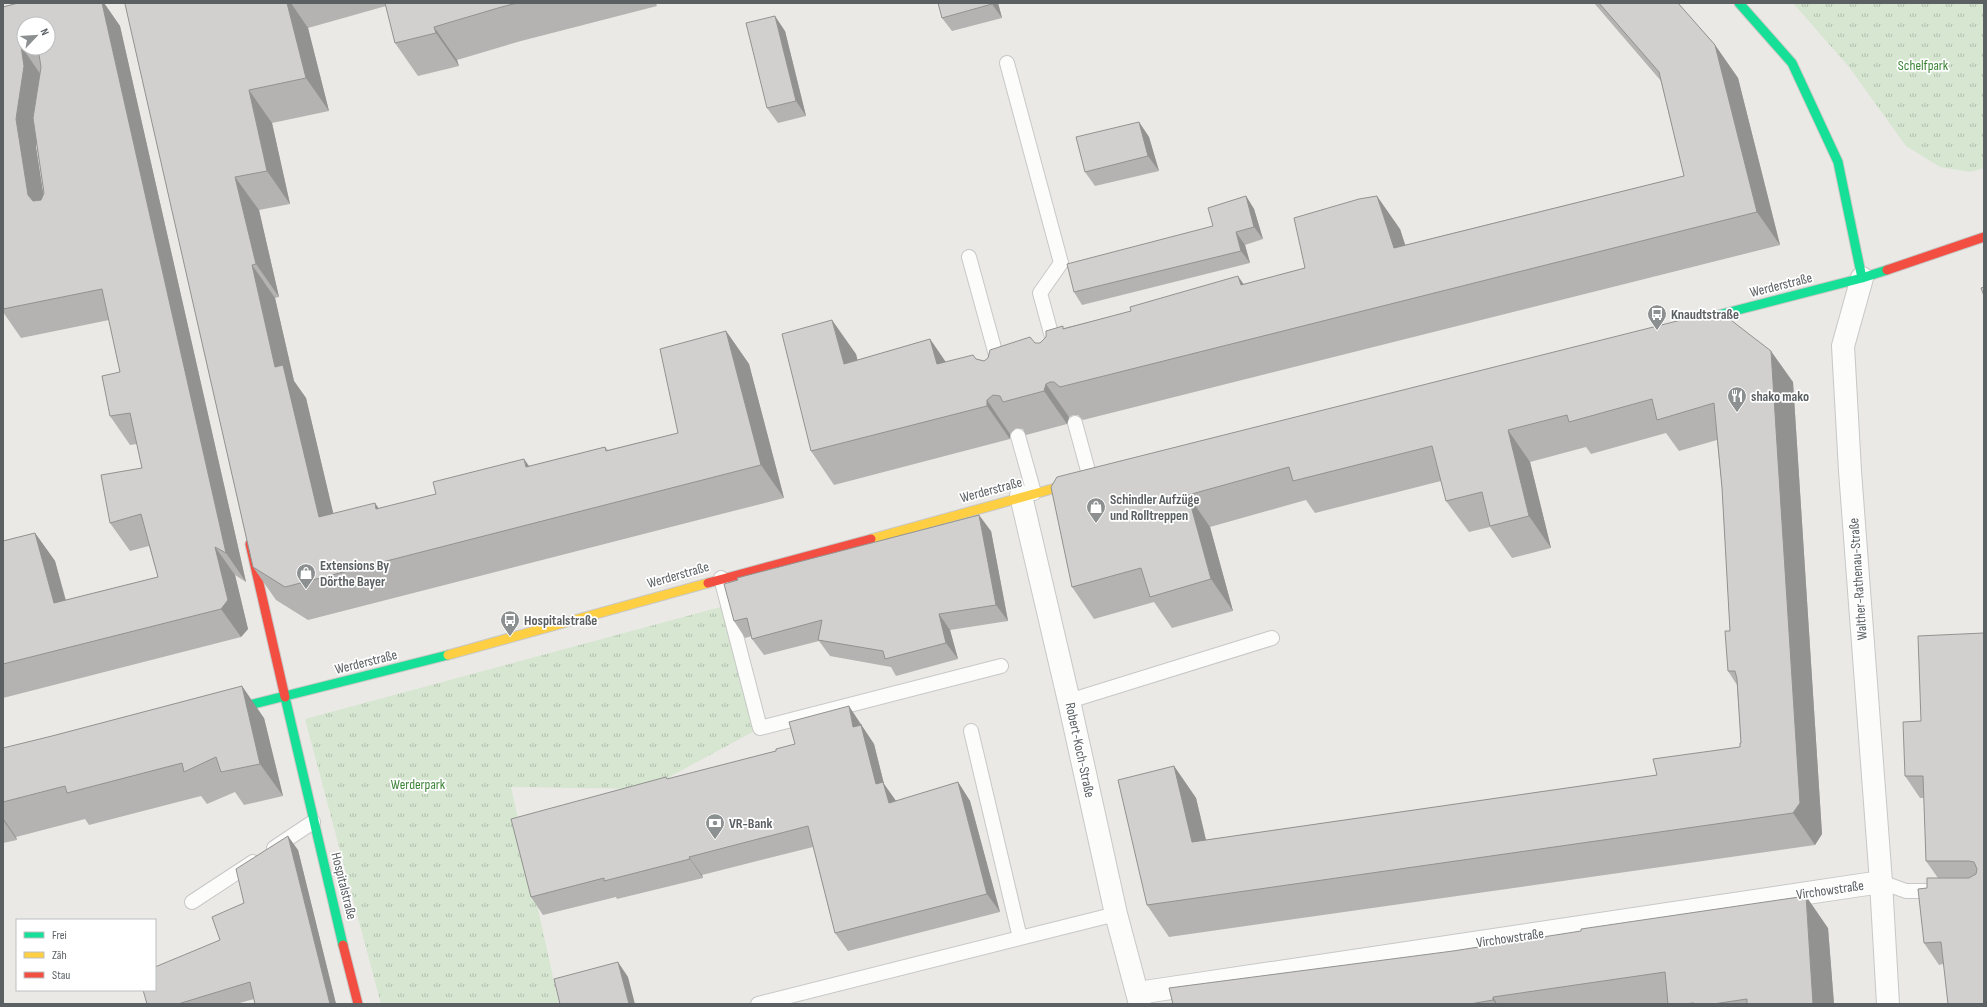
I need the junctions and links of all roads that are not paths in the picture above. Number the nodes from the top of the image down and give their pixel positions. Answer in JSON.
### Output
{"nodes":[{"id":1,"x":1739,"y":3,"type":"edge"},
{"id":2,"x":1007,"y":63,"type":"dead end"},
{"id":3,"x":1984,"y":237,"type":"edge"},
{"id":4,"x":969,"y":257,"type":"dead end"},
{"id":5,"x":1862,"y":278,"type":"junction"},
{"id":6,"x":1688,"y":323,"type":"edge"},
{"id":7,"x":1059,"y":361,"type":"edge"},
{"id":8,"x":1003,"y":378,"type":"edge"},
{"id":9,"x":1075,"y":423,"type":"dead end"},
{"id":10,"x":1018,"y":436,"type":"edge"},
{"id":11,"x":1094,"y":477,"type":"joint"},
{"id":12,"x":1027,"y":494,"type":"junction"},
{"id":13,"x":248,"y":533,"type":"edge"},
{"id":14,"x":721,"y":578,"type":"junction"},
{"id":15,"x":1272,"y":638,"type":"dead end"},
{"id":16,"x":1000,"y":666,"type":"dead end"},
{"id":17,"x":285,"y":697,"type":"junction"},
{"id":18,"x":1070,"y":701,"type":"junction"},
{"id":19,"x":216,"y":714,"type":"edge"},
{"id":20,"x":971,"y":731,"type":"dead end"},
{"id":21,"x":314,"y":822,"type":"junction"},
{"id":22,"x":1881,"y":882,"type":"junction"},
{"id":23,"x":1948,"y":891,"type":"edge"},
{"id":24,"x":192,"y":902,"type":"dead end"},
{"id":25,"x":1116,"y":914,"type":"junction"},
{"id":26,"x":1020,"y":938,"type":"junction"},
{"id":27,"x":1139,"y":999,"type":"edge"},
{"id":28,"x":358,"y":1004,"type":"edge"},
{"id":29,"x":758,"y":1004,"type":"edge"},
{"id":30,"x":1888,"y":1004,"type":"edge"}],
"edges":[{"from":1,"to":5,"type":"street"},
{"from":2,"to":7,"type":"lane"},
{"from":3,"to":5,"type":"street","name":"Werderstraße"},
{"from":4,"to":8,"type":"lane"},
{"from":5,"to":6,"type":"street","name":"Werderstraße"},
{"from":5,"to":22,"type":"street","name":"Walther-Rathenau-Straße"},
{"from":9,"to":11,"type":"lane"},
{"from":10,"to":12,"type":"lane"},
{"from":11,"to":12,"type":"street","name":"Werderstraße"},
{"from":12,"to":14,"type":"street","name":"Werderstraße"},
{"from":12,"to":18,"type":"street","name":"Robert-Koch-Straße"},
{"from":13,"to":17,"type":"street","name":"Hospitalstraße"},
{"from":14,"to":16,"type":"lane"},
{"from":14,"to":17,"type":"street","name":"Werderstraße"},
{"from":15,"to":18,"type":"lane"},
{"from":17,"to":19,"type":"street","name":"Werderstraße"},
{"from":17,"to":21,"type":"street","name":"Hospitalstraße"},
{"from":18,"to":25,"type":"street","name":"Robert-Koch-Straße"},
{"from":20,"to":26,"type":"lane"},
{"from":21,"to":24,"type":"lane"},
{"from":21,"to":28,"type":"street","name":"Hospitalstraße"},
{"from":22,"to":23,"type":"lane"},
{"from":22,"to":27,"type":"street","name":"Virchowstraße"},
{"from":22,"to":30,"type":"street","name":"Walther-Rathenau-Straße"},
{"from":25,"to":26,"type":"lane"},
{"from":25,"to":27,"type":"street","name":"Robert-Koch-Straße"},
{"from":26,"to":29,"type":"lane"}]}
